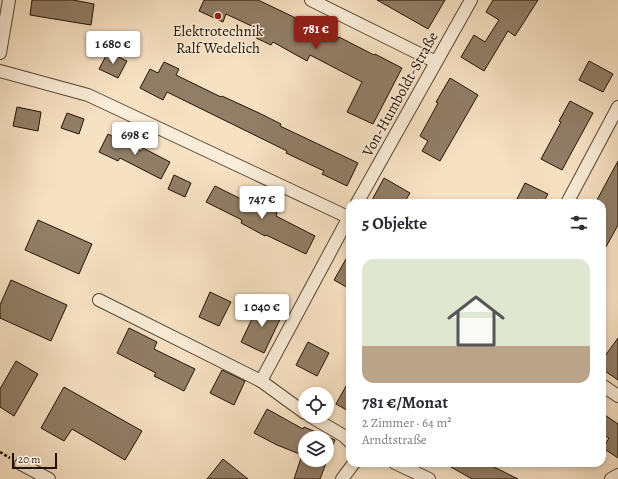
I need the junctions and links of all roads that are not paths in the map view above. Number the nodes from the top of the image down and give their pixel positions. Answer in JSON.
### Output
{"nodes":[{"id":1,"x":9,"y":0,"type":"edge"},
{"id":2,"x":311,"y":0,"type":"edge"},
{"id":3,"x":471,"y":0,"type":"edge"},
{"id":4,"x":0,"y":54,"type":"edge"},
{"id":5,"x":436,"y":62,"type":"junction"},
{"id":6,"x":0,"y":71,"type":"edge"},
{"id":7,"x":618,"y":107,"type":"edge"},
{"id":8,"x":359,"y":199,"type":"edge"},
{"id":9,"x":569,"y":199,"type":"edge"},
{"id":10,"x":346,"y":215,"type":"edge"},
{"id":11,"x":346,"y":224,"type":"edge"},
{"id":12,"x":99,"y":300,"type":"dead end"},
{"id":13,"x":261,"y":381,"type":"junction"},
{"id":14,"x":606,"y":388,"type":"edge"},
{"id":15,"x":618,"y":396,"type":"edge"},
{"id":16,"x":298,"y":408,"type":"edge"},
{"id":17,"x":322,"y":423,"type":"edge"},
{"id":18,"x":346,"y":438,"type":"edge"},
{"id":19,"x":21,"y":464,"type":"dead end"},
{"id":20,"x":351,"y":467,"type":"edge"},
{"id":21,"x":404,"y":467,"type":"edge"},
{"id":22,"x":50,"y":479,"type":"edge"},
{"id":23,"x":342,"y":479,"type":"edge"},
{"id":24,"x":429,"y":479,"type":"edge"}],
"edges":[{"from":1,"to":4,"type":"street"},
{"from":2,"to":5,"type":"street"},
{"from":3,"to":5,"type":"street","name":"Von-Humboldt-Straße"},
{"from":5,"to":8,"type":"street","name":"Von-Humboldt-Straße"},
{"from":6,"to":10,"type":"street"},
{"from":7,"to":9,"type":"street"},
{"from":11,"to":13,"type":"street"},
{"from":12,"to":13,"type":"street"},
{"from":13,"to":16,"type":"street"},
{"from":14,"to":15,"type":"street"},
{"from":17,"to":18,"type":"street"},
{"from":19,"to":22,"type":"street"},
{"from":20,"to":23,"type":"street"},
{"from":21,"to":24,"type":"street"}]}
